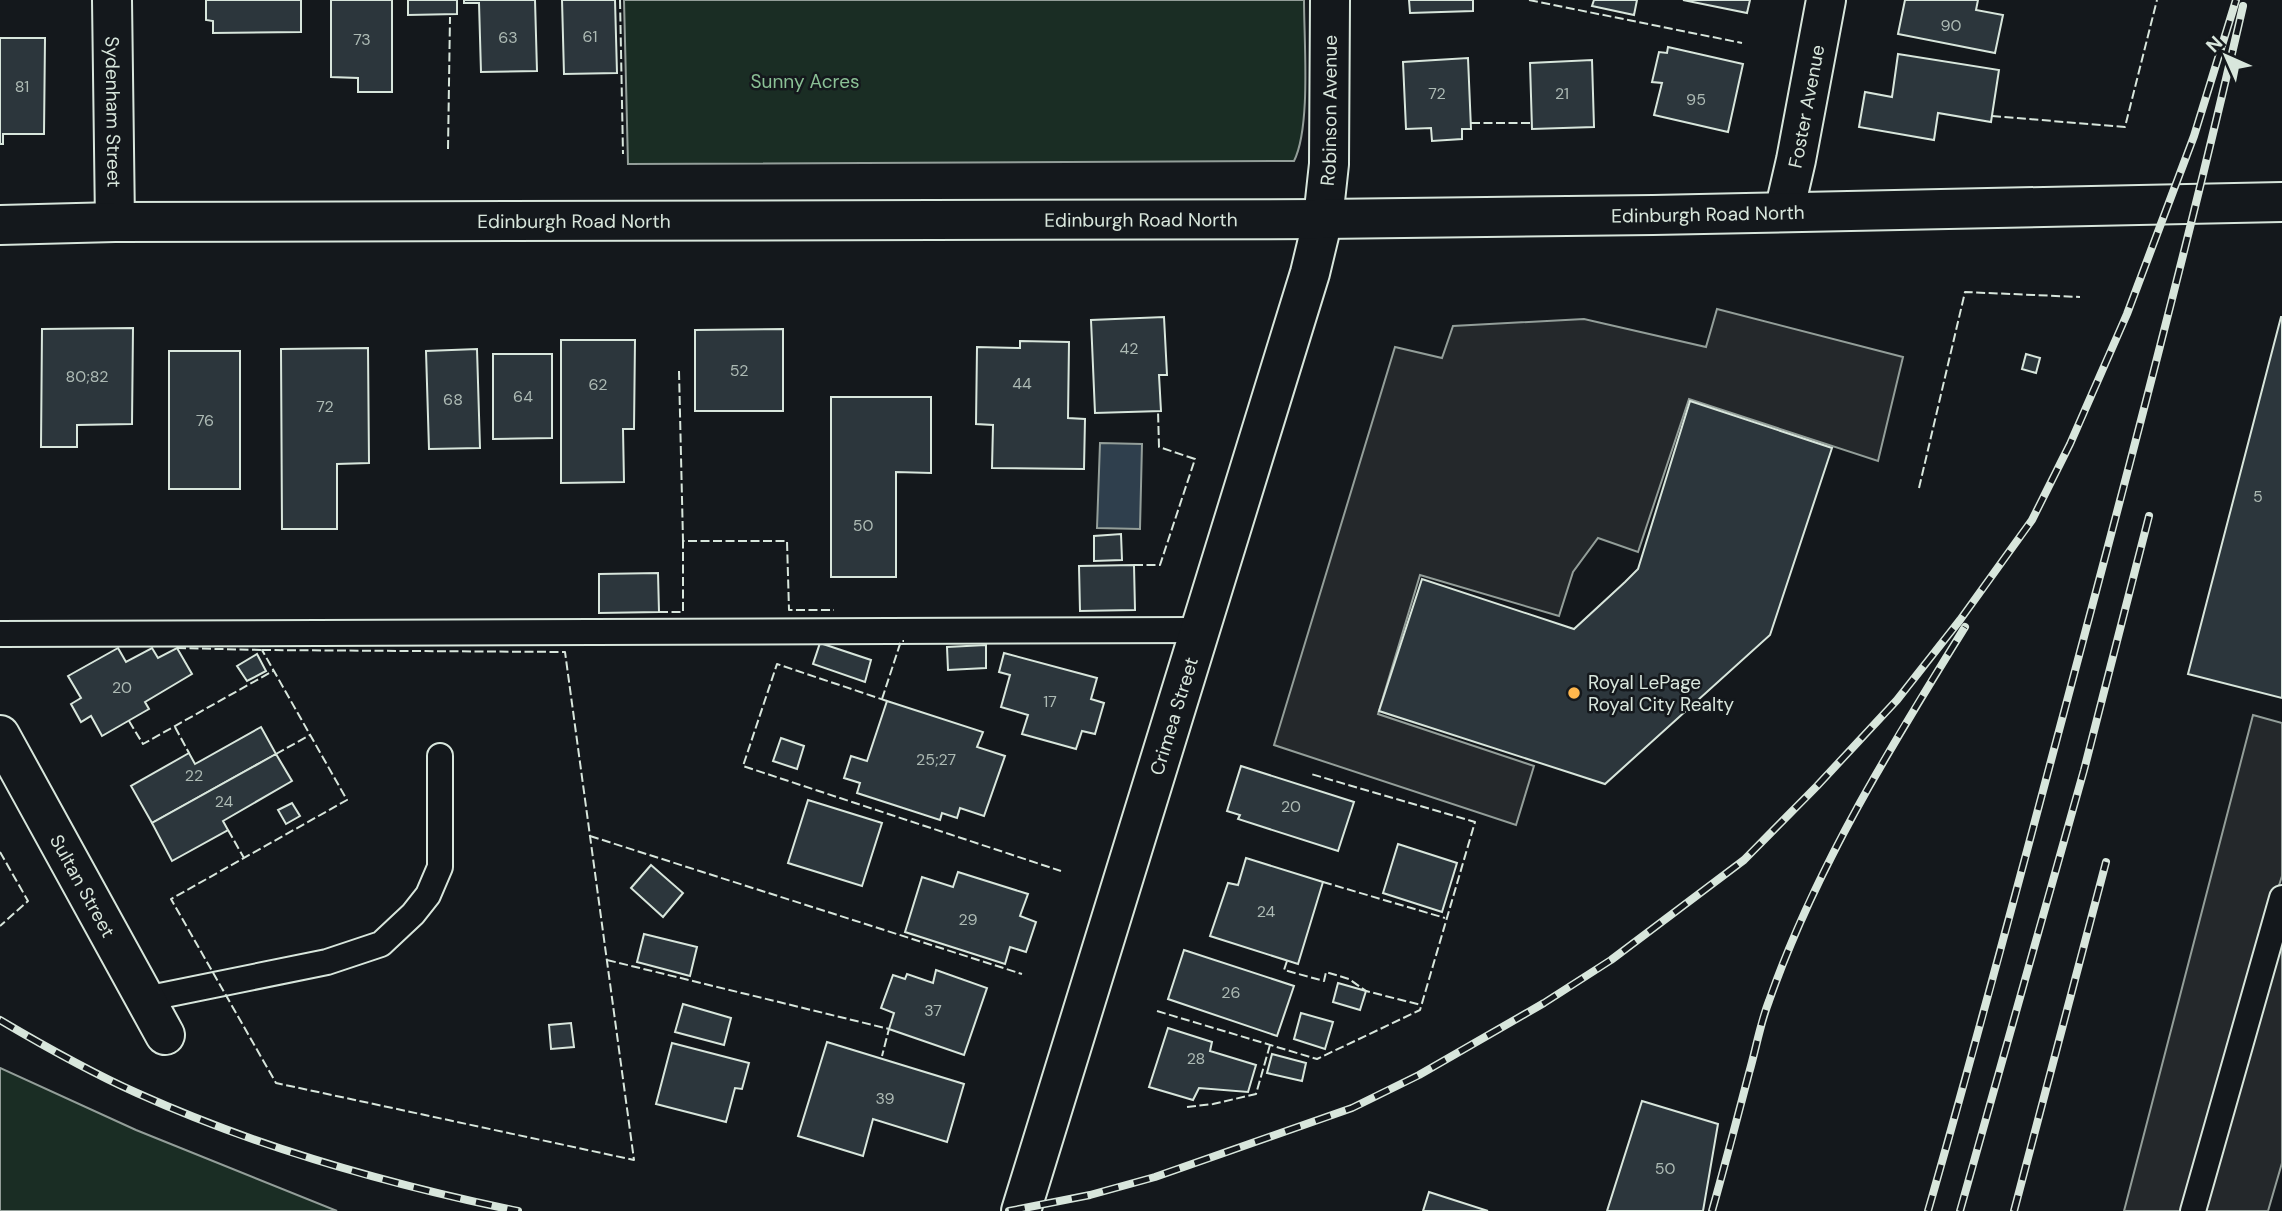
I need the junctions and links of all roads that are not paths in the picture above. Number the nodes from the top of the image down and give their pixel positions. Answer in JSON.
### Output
{"nodes":[{"id":1,"x":112,"y":0,"type":"edge"},
{"id":2,"x":1330,"y":0,"type":"edge"},
{"id":3,"x":1826,"y":0,"type":"edge"},
{"id":4,"x":2282,"y":202,"type":"edge"},
{"id":5,"x":1784,"y":212,"type":"junction"},
{"id":6,"x":1323,"y":219,"type":"junction"},
{"id":7,"x":116,"y":222,"type":"junction"},
{"id":8,"x":0,"y":225,"type":"edge"},
{"id":9,"x":1200,"y":630,"type":"junction"},
{"id":10,"x":0,"y":634,"type":"edge"},
{"id":11,"x":0,"y":735,"type":"edge"},
{"id":12,"x":440,"y":756,"type":"dead end"},
{"id":13,"x":2282,"y":898,"type":"edge"},
{"id":14,"x":145,"y":999,"type":"junction"},
{"id":15,"x":165,"y":1035,"type":"dead end"},
{"id":16,"x":1021,"y":1211,"type":"edge"},
{"id":17,"x":2193,"y":1211,"type":"edge"}],
"edges":[{"from":1,"to":7,"type":"main road","name":"Sydenham Street"},
{"from":2,"to":6,"type":"main road","name":"Robinson Avenue"},
{"from":3,"to":5,"type":"main road","name":"Foster Avenue"},
{"from":4,"to":5,"type":"main road","name":"Edinburgh Road North"},
{"from":5,"to":6,"type":"main road","name":"Edinburgh Road North"},
{"from":6,"to":7,"type":"main road","name":"Edinburgh Road North"},
{"from":6,"to":9,"type":"main road","name":"Crimea Street"},
{"from":7,"to":8,"type":"main road","name":"Edinburgh Road North"},
{"from":9,"to":10,"type":"lane"},
{"from":9,"to":16,"type":"main road","name":"Crimea Street"},
{"from":11,"to":14,"type":"main road","name":"Sultan Street"},
{"from":12,"to":14,"type":"lane"},
{"from":13,"to":17,"type":"lane"},
{"from":14,"to":15,"type":"main road","name":"Sultan Street"}]}
